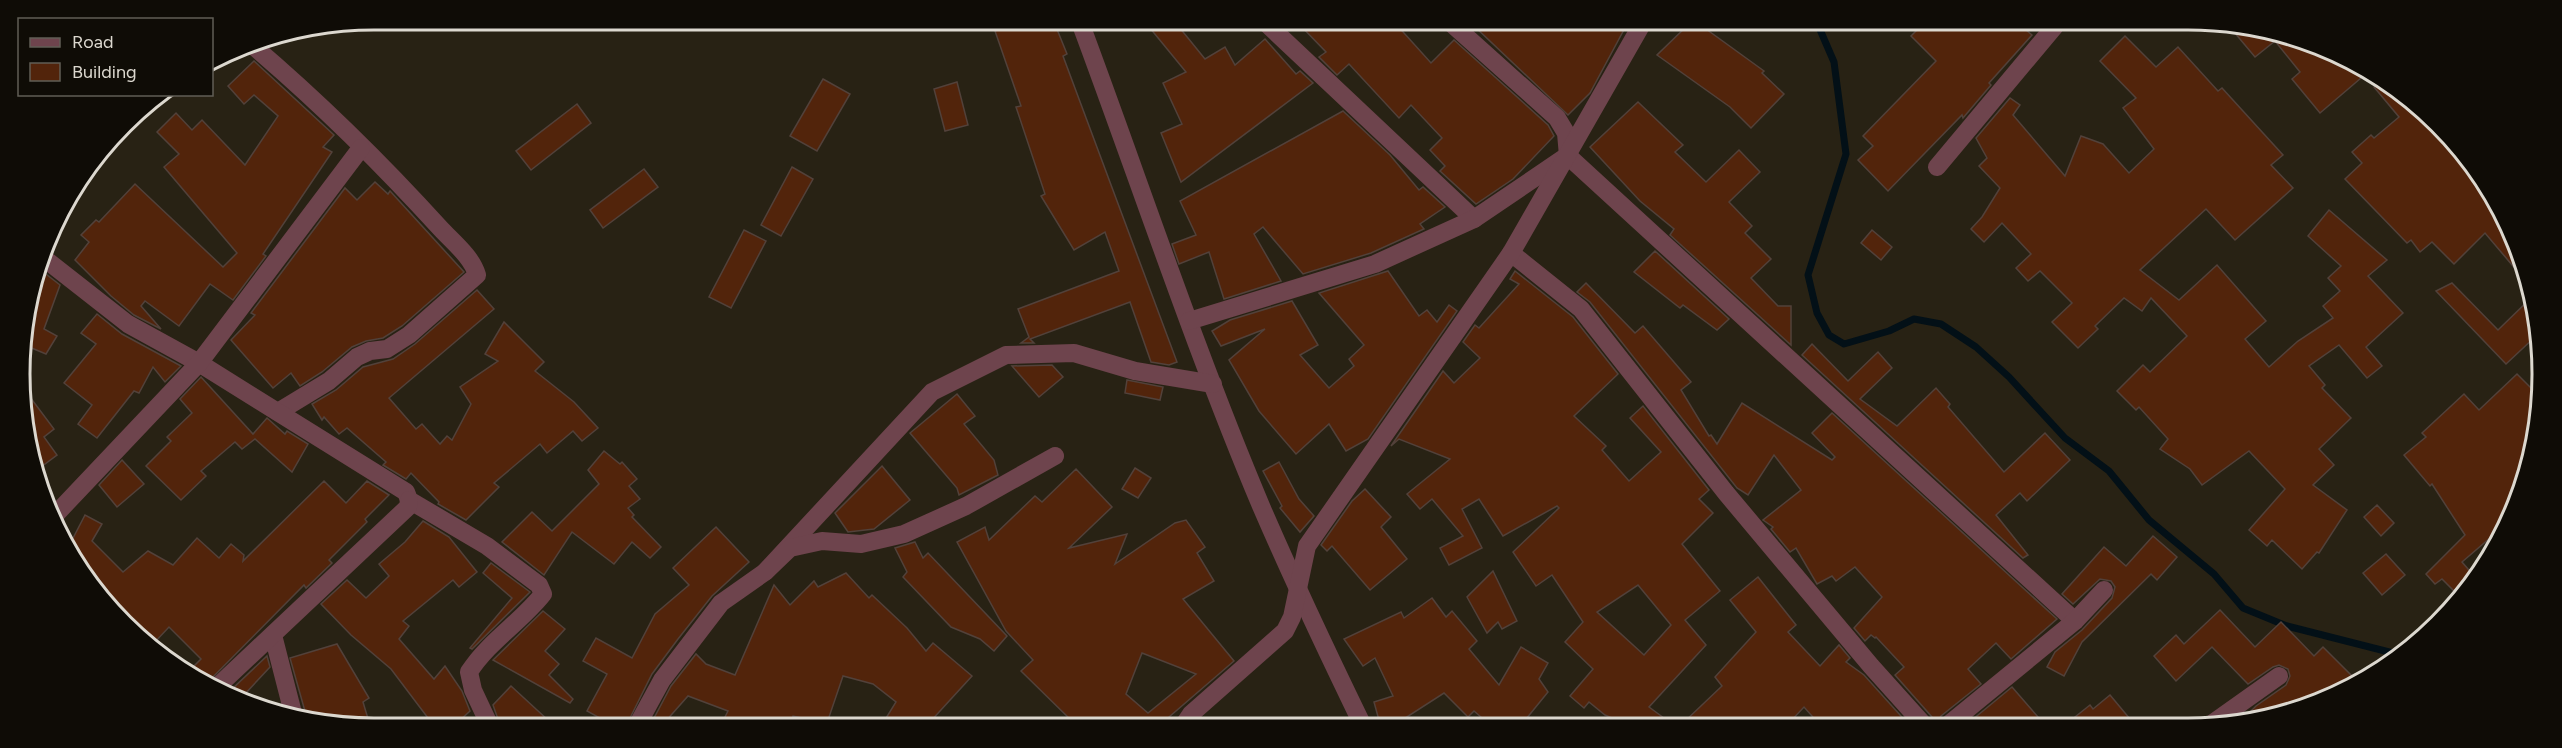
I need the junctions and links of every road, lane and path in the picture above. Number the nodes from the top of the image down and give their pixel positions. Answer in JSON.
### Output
{"nodes":[{"id":1,"x":1083,"y":30,"type":"edge"},
{"id":2,"x":1273,"y":30,"type":"edge"},
{"id":3,"x":1459,"y":30,"type":"edge"},
{"id":4,"x":1639,"y":30,"type":"edge"},
{"id":5,"x":2052,"y":30,"type":"edge"},
{"id":6,"x":258,"y":50,"type":"edge"},
{"id":7,"x":361,"y":148,"type":"junction"},
{"id":8,"x":1568,"y":156,"type":"junction"},
{"id":9,"x":1937,"y":167,"type":"dead end"},
{"id":10,"x":1474,"y":219,"type":"junction"},
{"id":11,"x":1511,"y":253,"type":"junction"},
{"id":12,"x":48,"y":262,"type":"edge"},
{"id":13,"x":1189,"y":321,"type":"junction"},
{"id":14,"x":199,"y":363,"type":"junction"},
{"id":15,"x":1213,"y":384,"type":"junction"},
{"id":16,"x":278,"y":412,"type":"junction"},
{"id":17,"x":1055,"y":456,"type":"dead end"},
{"id":18,"x":409,"y":500,"type":"junction"},
{"id":19,"x":58,"y":511,"type":"edge"},
{"id":20,"x":765,"y":572,"type":"junction"},
{"id":21,"x":1297,"y":589,"type":"junction"},
{"id":22,"x":2104,"y":590,"type":"dead end"},
{"id":23,"x":2075,"y":621,"type":"junction"},
{"id":24,"x":273,"y":635,"type":"junction"},
{"id":25,"x":2279,"y":676,"type":"dead end"},
{"id":26,"x":222,"y":683,"type":"edge"},
{"id":27,"x":292,"y":707,"type":"edge"},
{"id":28,"x":2223,"y":716,"type":"edge"},
{"id":29,"x":486,"y":718,"type":"edge"},
{"id":30,"x":641,"y":718,"type":"edge"},
{"id":31,"x":1188,"y":718,"type":"edge"},
{"id":32,"x":1359,"y":718,"type":"edge"},
{"id":33,"x":1918,"y":718,"type":"edge"},
{"id":34,"x":1957,"y":718,"type":"edge"}],
"edges":[{"from":1,"to":13,"type":"street"},
{"from":2,"to":10,"type":"street"},
{"from":3,"to":8,"type":"street"},
{"from":4,"to":8,"type":"street"},
{"from":5,"to":9,"type":"street"},
{"from":6,"to":7,"type":"street"},
{"from":7,"to":14,"type":"street"},
{"from":7,"to":16,"type":"street"},
{"from":8,"to":10,"type":"street"},
{"from":8,"to":11,"type":"street"},
{"from":8,"to":23,"type":"street"},
{"from":10,"to":13,"type":"street"},
{"from":11,"to":21,"type":"street"},
{"from":11,"to":33,"type":"street"},
{"from":12,"to":14,"type":"street"},
{"from":13,"to":15,"type":"street"},
{"from":14,"to":16,"type":"street"},
{"from":14,"to":19,"type":"street"},
{"from":15,"to":20,"type":"street"},
{"from":15,"to":21,"type":"street"},
{"from":16,"to":18,"type":"street"},
{"from":17,"to":20,"type":"street"},
{"from":18,"to":24,"type":"street"},
{"from":18,"to":29,"type":"street"},
{"from":20,"to":30,"type":"street"},
{"from":21,"to":31,"type":"street"},
{"from":21,"to":32,"type":"street"},
{"from":22,"to":23,"type":"street"},
{"from":23,"to":34,"type":"street"},
{"from":24,"to":26,"type":"street"},
{"from":24,"to":27,"type":"street"},
{"from":25,"to":28,"type":"street"}]}
